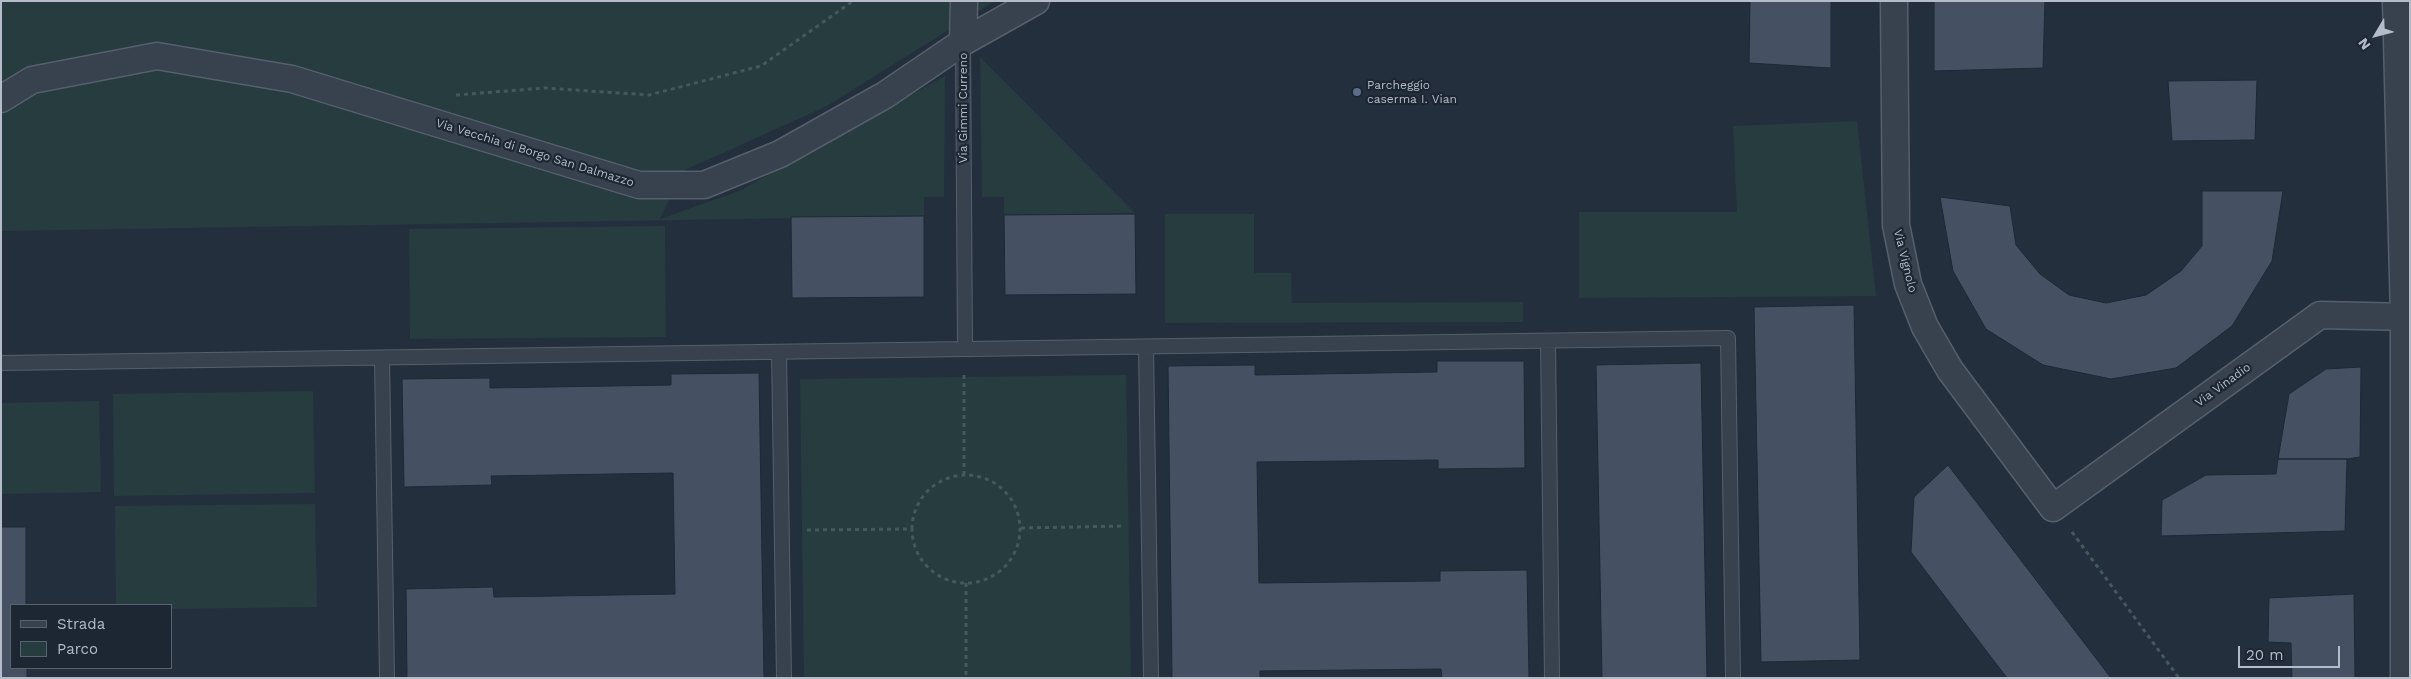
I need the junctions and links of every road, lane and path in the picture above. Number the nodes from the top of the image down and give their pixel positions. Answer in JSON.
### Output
{"nodes":[{"id":1,"x":853,"y":1,"type":"edge"},
{"id":2,"x":964,"y":1,"type":"edge"},
{"id":3,"x":1036,"y":1,"type":"edge"},
{"id":4,"x":1894,"y":1,"type":"edge"},
{"id":5,"x":2396,"y":1,"type":"edge"},
{"id":6,"x":963,"y":42,"type":"junction"},
{"id":7,"x":448,"y":94,"type":"dead end"},
{"id":8,"x":1,"y":100,"type":"edge"},
{"id":9,"x":2407,"y":318,"type":"edge"},
{"id":10,"x":1548,"y":341,"type":"junction"},
{"id":11,"x":1146,"y":347,"type":"junction"},
{"id":12,"x":964,"y":349,"type":"junction"},
{"id":13,"x":779,"y":352,"type":"junction"},
{"id":14,"x":382,"y":358,"type":"junction"},
{"id":15,"x":1,"y":364,"type":"edge"},
{"id":16,"x":964,"y":475,"type":"junction"},
{"id":17,"x":2053,"y":508,"type":"junction"},
{"id":18,"x":1149,"y":526,"type":"junction"},
{"id":19,"x":1021,"y":528,"type":"junction"},
{"id":20,"x":910,"y":529,"type":"junction"},
{"id":21,"x":781,"y":530,"type":"junction"},
{"id":22,"x":966,"y":583,"type":"junction"},
{"id":23,"x":387,"y":678,"type":"edge"},
{"id":24,"x":784,"y":678,"type":"edge"},
{"id":25,"x":966,"y":678,"type":"edge"},
{"id":26,"x":1151,"y":678,"type":"edge"},
{"id":27,"x":1552,"y":678,"type":"edge"},
{"id":28,"x":1733,"y":678,"type":"edge"},
{"id":29,"x":2179,"y":678,"type":"edge"},
{"id":30,"x":2404,"y":678,"type":"edge"}],
"edges":[{"from":1,"to":7,"type":"path"},
{"from":2,"to":6,"type":"street","name":"Via Gimmi Curreno"},
{"from":3,"to":6,"type":"street","name":"Via Vecchia di Borgo San Dalmazzo"},
{"from":4,"to":17,"type":"street","name":"Via Vignolo"},
{"from":5,"to":9,"type":"street"},
{"from":6,"to":8,"type":"street","name":"Via Vecchia di Borgo San Dalmazzo"},
{"from":6,"to":12,"type":"lane","name":"Via Gimmi Curreno"},
{"from":9,"to":17,"type":"street","name":"Via Vinadio"},
{"from":9,"to":30,"type":"street"},
{"from":10,"to":11,"type":"lane"},
{"from":10,"to":27,"type":"lane"},
{"from":10,"to":28,"type":"lane"},
{"from":11,"to":12,"type":"lane"},
{"from":11,"to":18,"type":"lane"},
{"from":12,"to":13,"type":"lane"},
{"from":12,"to":16,"type":"path"},
{"from":13,"to":14,"type":"lane"},
{"from":13,"to":21,"type":"lane"},
{"from":14,"to":15,"type":"lane"},
{"from":14,"to":23,"type":"lane"},
{"from":16,"to":19,"type":"path"},
{"from":16,"to":20,"type":"path"},
{"from":17,"to":29,"type":"path"},
{"from":18,"to":19,"type":"path"},
{"from":18,"to":26,"type":"lane"},
{"from":19,"to":22,"type":"path"},
{"from":20,"to":21,"type":"path"},
{"from":20,"to":22,"type":"path"},
{"from":21,"to":24,"type":"lane"},
{"from":22,"to":25,"type":"path"}]}
